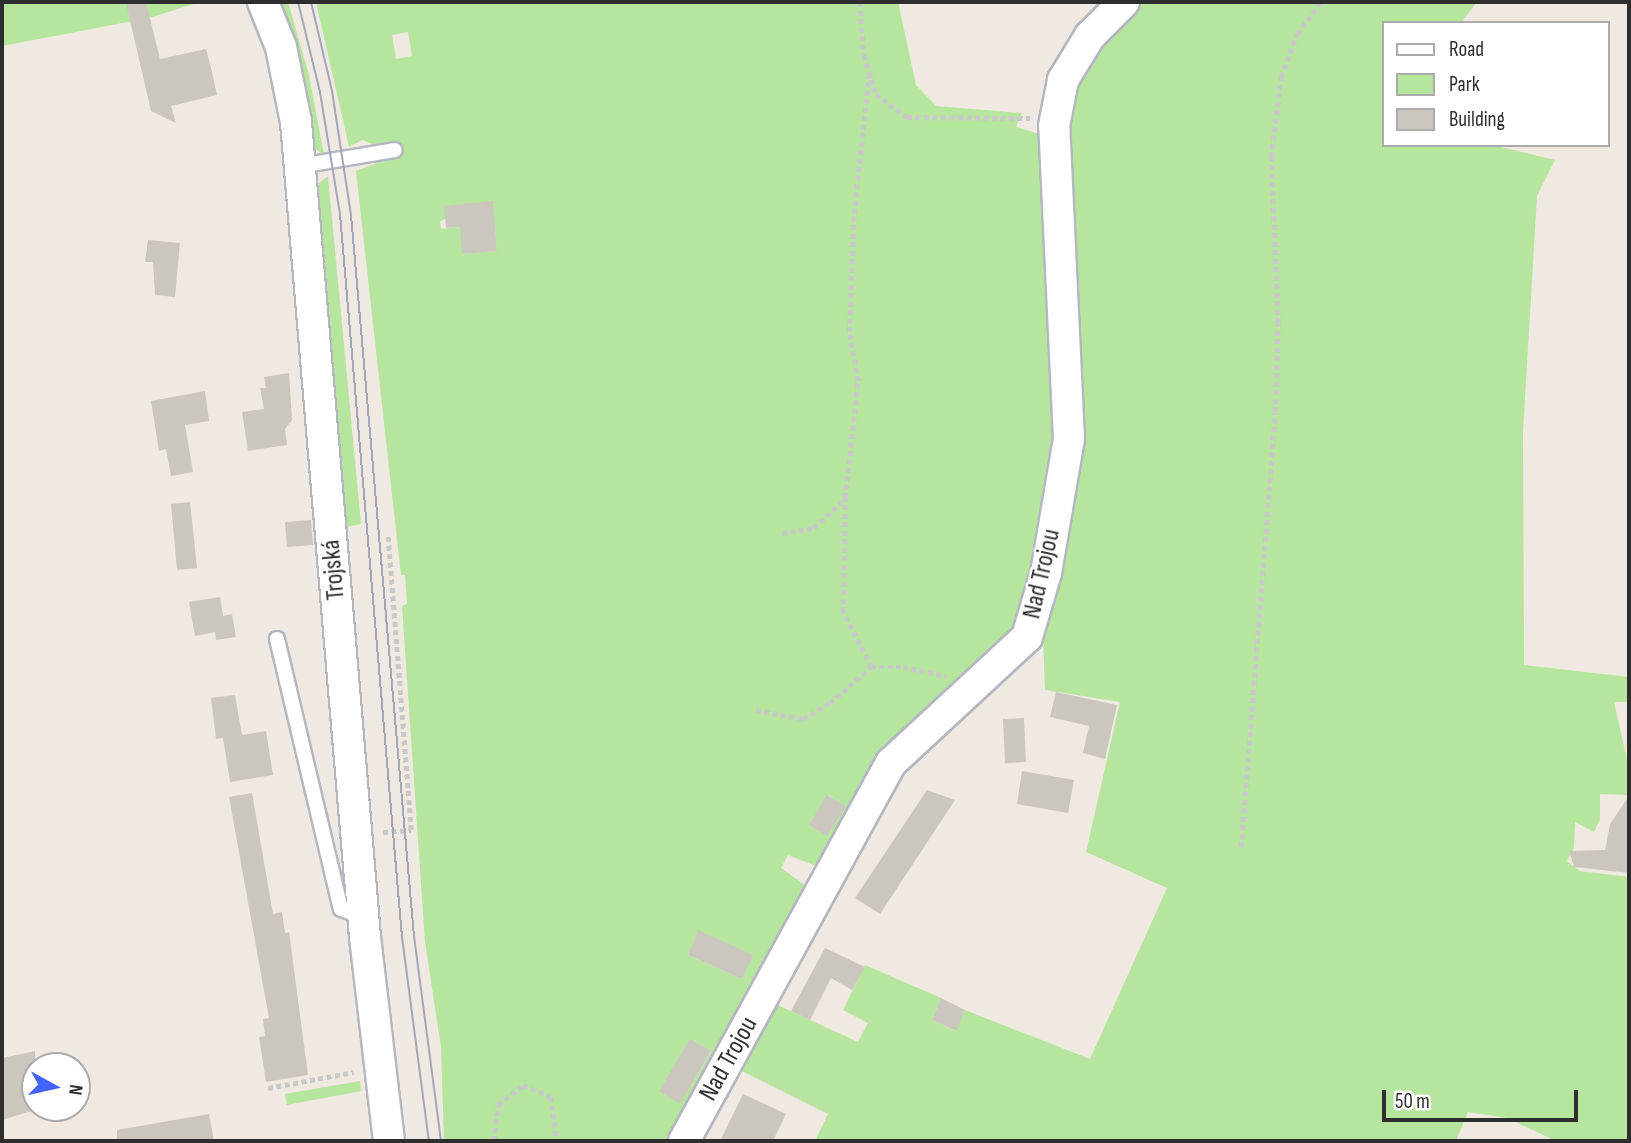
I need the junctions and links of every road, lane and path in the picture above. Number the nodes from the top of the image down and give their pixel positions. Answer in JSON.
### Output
{"nodes":[{"id":1,"x":263,"y":2,"type":"edge"},
{"id":2,"x":860,"y":2,"type":"edge"},
{"id":3,"x":1124,"y":2,"type":"edge"},
{"id":4,"x":1320,"y":2,"type":"edge"},
{"id":5,"x":869,"y":73,"type":"junction"},
{"id":6,"x":1054,"y":126,"type":"junction"},
{"id":7,"x":395,"y":150,"type":"dead end"},
{"id":8,"x":300,"y":166,"type":"junction"},
{"id":9,"x":845,"y":498,"type":"junction"},
{"id":10,"x":782,"y":533,"type":"dead end"},
{"id":11,"x":388,"y":537,"type":"dead end"},
{"id":12,"x":276,"y":639,"type":"dead end"},
{"id":13,"x":871,"y":667,"type":"junction"},
{"id":14,"x":943,"y":676,"type":"dead end"},
{"id":15,"x":756,"y":709,"type":"dead end"},
{"id":16,"x":380,"y":832,"type":"dead end"},
{"id":17,"x":1241,"y":846,"type":"dead end"},
{"id":18,"x":364,"y":917,"type":"junction"},
{"id":19,"x":365,"y":1070,"type":"dead end"},
{"id":20,"x":268,"y":1088,"type":"dead end"},
{"id":21,"x":389,"y":1141,"type":"edge"},
{"id":22,"x":494,"y":1141,"type":"edge"},
{"id":23,"x":558,"y":1141,"type":"edge"},
{"id":24,"x":684,"y":1141,"type":"edge"}],
"edges":[{"from":1,"to":8,"type":"street","name":"Trojská"},
{"from":2,"to":5,"type":"path"},
{"from":3,"to":6,"type":"street","name":"Nad Trojou"},
{"from":4,"to":17,"type":"path"},
{"from":5,"to":6,"type":"path"},
{"from":5,"to":9,"type":"path"},
{"from":6,"to":24,"type":"street","name":"Nad Trojou"},
{"from":7,"to":8,"type":"lane"},
{"from":8,"to":18,"type":"street","name":"Trojská"},
{"from":9,"to":10,"type":"path"},
{"from":9,"to":13,"type":"path"},
{"from":11,"to":16,"type":"path"},
{"from":12,"to":18,"type":"lane"},
{"from":13,"to":14,"type":"path"},
{"from":13,"to":15,"type":"path"},
{"from":18,"to":21,"type":"street","name":"Trojská"},
{"from":19,"to":20,"type":"path"},
{"from":22,"to":23,"type":"path"}]}
